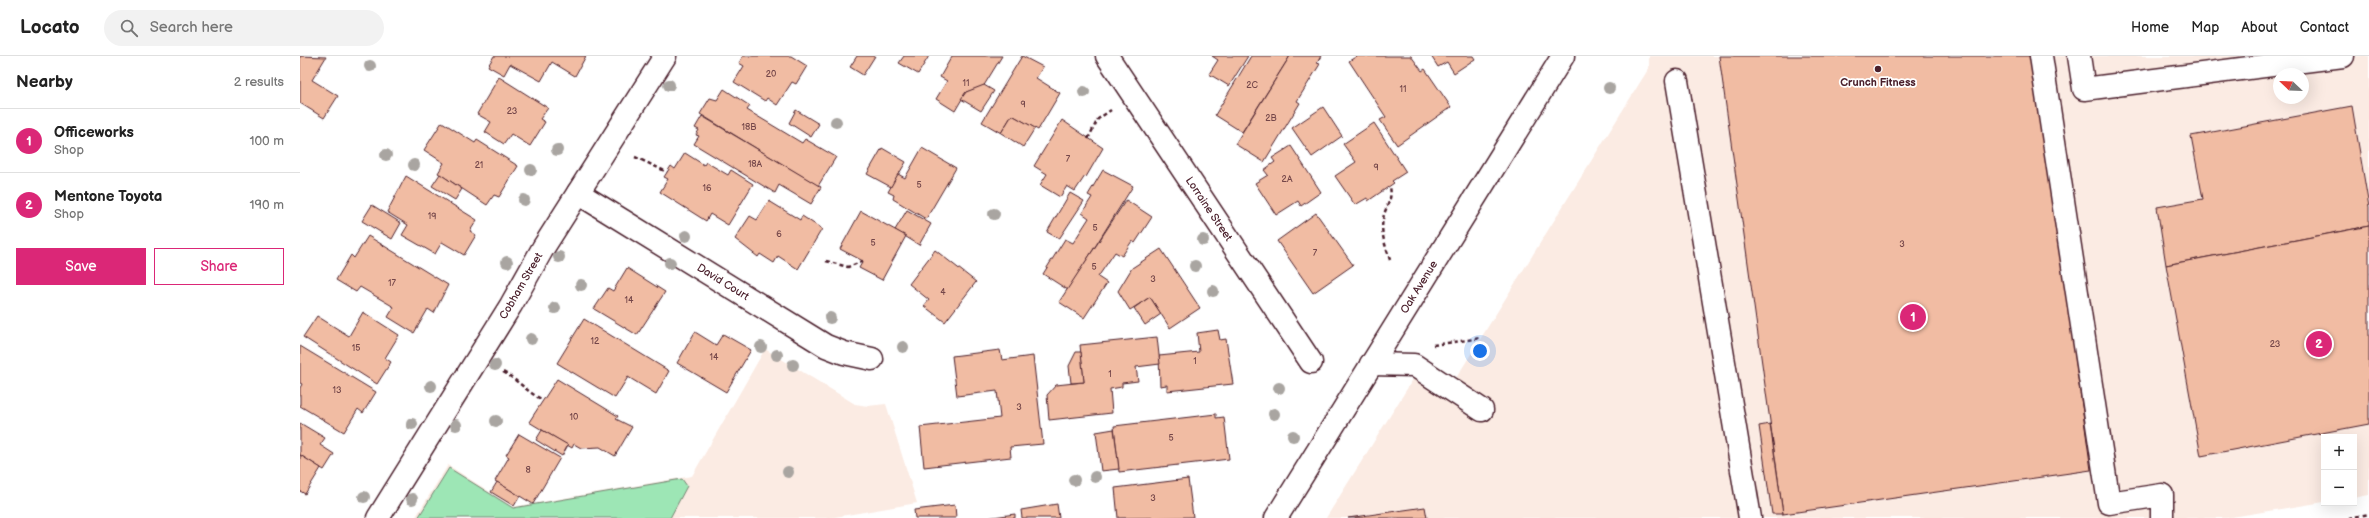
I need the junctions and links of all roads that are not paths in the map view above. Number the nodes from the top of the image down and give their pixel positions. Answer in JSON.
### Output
{"nodes":[{"id":1,"x":665,"y":56,"type":"edge"},
{"id":2,"x":1107,"y":56,"type":"edge"},
{"id":3,"x":1563,"y":56,"type":"edge"},
{"id":4,"x":2041,"y":56,"type":"edge"},
{"id":5,"x":2079,"y":56,"type":"edge"},
{"id":6,"x":2343,"y":56,"type":"edge"},
{"id":7,"x":1677,"y":81,"type":"dead end"},
{"id":8,"x":578,"y":193,"type":"junction"},
{"id":9,"x":872,"y":358,"type":"dead end"},
{"id":10,"x":1311,"y":362,"type":"dead end"},
{"id":11,"x":1371,"y":364,"type":"junction"},
{"id":12,"x":1482,"y":410,"type":"dead end"},
{"id":13,"x":378,"y":518,"type":"edge"},
{"id":14,"x":1276,"y":518,"type":"edge"},
{"id":15,"x":1750,"y":518,"type":"edge"},
{"id":16,"x":2162,"y":518,"type":"edge"}],
"edges":[{"from":1,"to":8,"type":"street","name":"Cobham Street"},
{"from":2,"to":10,"type":"street","name":"Lorraine Street"},
{"from":3,"to":11,"type":"street","name":"Oak Avenue"},
{"from":4,"to":16,"type":"street"},
{"from":5,"to":6,"type":"street"},
{"from":7,"to":15,"type":"street"},
{"from":8,"to":9,"type":"street","name":"David Court"},
{"from":8,"to":13,"type":"street","name":"Cobham Street"},
{"from":11,"to":12,"type":"street"},
{"from":11,"to":14,"type":"street","name":"Oak Avenue"}]}
